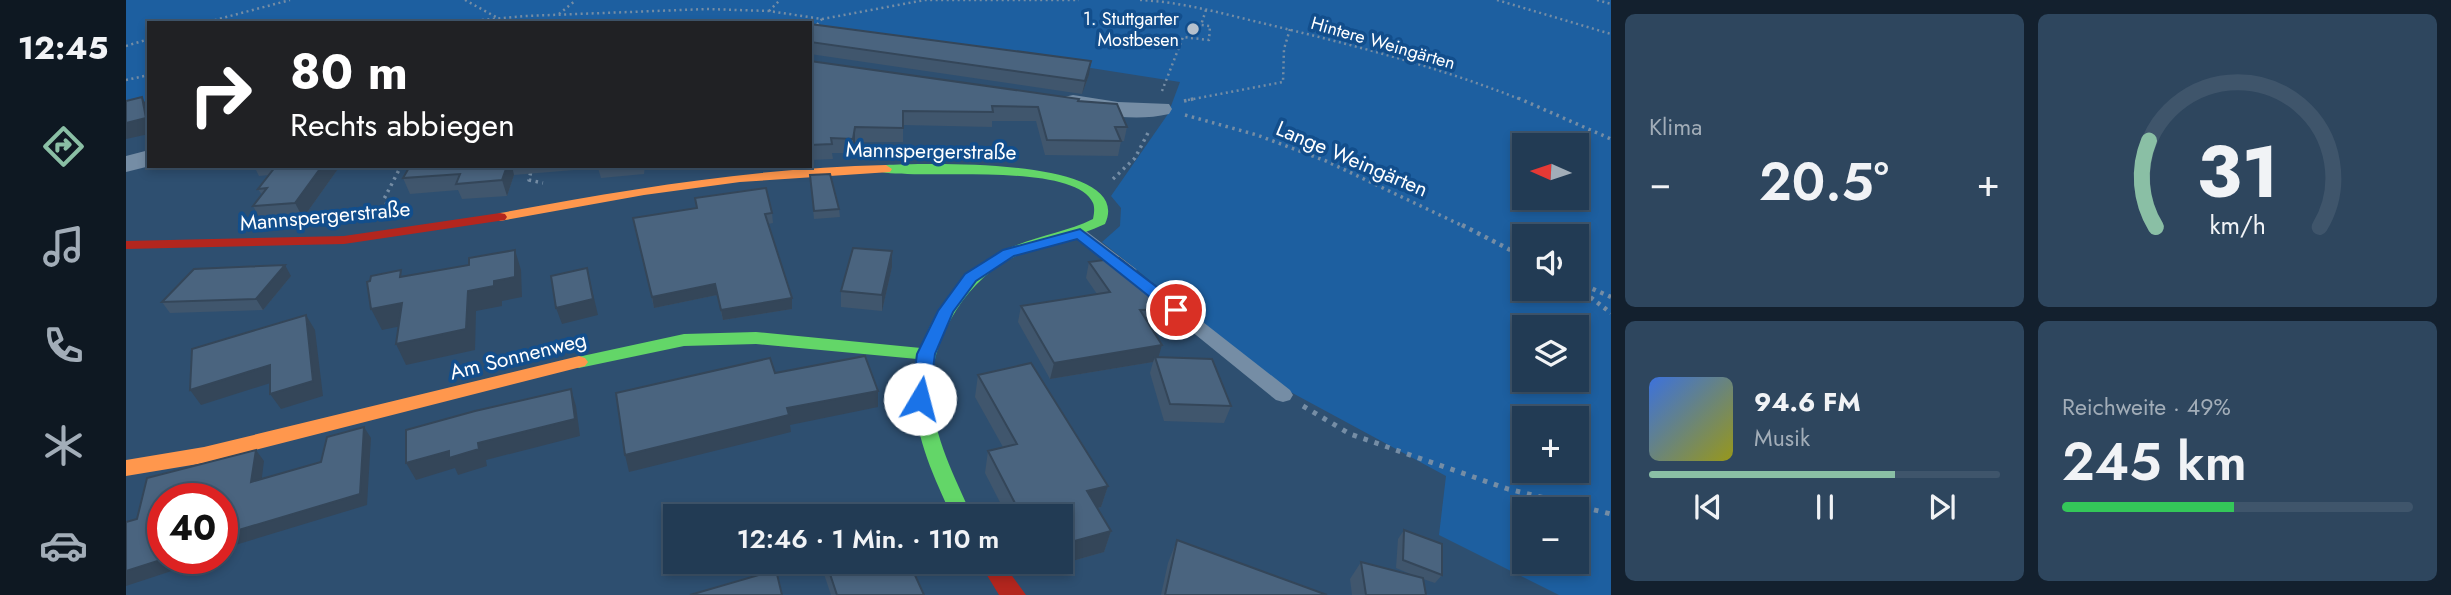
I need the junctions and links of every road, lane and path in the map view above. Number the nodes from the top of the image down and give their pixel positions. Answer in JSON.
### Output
{"nodes":[{"id":1,"x":290,"y":0,"type":"edge"},
{"id":2,"x":465,"y":0,"type":"edge"},
{"id":3,"x":576,"y":0,"type":"edge"},
{"id":4,"x":780,"y":0,"type":"edge"},
{"id":5,"x":878,"y":0,"type":"edge"},
{"id":6,"x":1079,"y":0,"type":"edge"},
{"id":7,"x":1140,"y":0,"type":"edge"},
{"id":8,"x":1497,"y":0,"type":"edge"},
{"id":9,"x":1597,"y":0,"type":"edge"},
{"id":10,"x":1611,"y":4,"type":"edge"},
{"id":11,"x":871,"y":8,"type":"junction"},
{"id":12,"x":1206,"y":10,"type":"junction"},
{"id":13,"x":769,"y":11,"type":"junction"},
{"id":14,"x":559,"y":14,"type":"junction"},
{"id":15,"x":496,"y":18,"type":"junction"},
{"id":16,"x":822,"y":19,"type":"junction"},
{"id":17,"x":211,"y":21,"type":"edge"},
{"id":18,"x":468,"y":21,"type":"edge"},
{"id":19,"x":1290,"y":29,"type":"junction"},
{"id":20,"x":812,"y":31,"type":"edge"},
{"id":21,"x":1611,"y":34,"type":"edge"},
{"id":22,"x":147,"y":40,"type":"edge"},
{"id":23,"x":126,"y":46,"type":"edge"},
{"id":24,"x":147,"y":75,"type":"edge"},
{"id":25,"x":126,"y":80,"type":"edge"},
{"id":26,"x":1050,"y":99,"type":"edge"},
{"id":27,"x":1160,"y":109,"type":"junction"},
{"id":28,"x":1611,"y":139,"type":"edge"},
{"id":29,"x":147,"y":159,"type":"edge"},
{"id":30,"x":126,"y":164,"type":"edge"},
{"id":31,"x":400,"y":168,"type":"edge"},
{"id":32,"x":532,"y":168,"type":"edge"},
{"id":33,"x":545,"y":183,"type":"dead end"},
{"id":34,"x":391,"y":209,"type":"dead end"},
{"id":35,"x":1080,"y":234,"type":"junction"},
{"id":36,"x":126,"y":246,"type":"edge"},
{"id":37,"x":1512,"y":251,"type":"edge"},
{"id":38,"x":1589,"y":287,"type":"edge"},
{"id":39,"x":1589,"y":296,"type":"edge"},
{"id":40,"x":1611,"y":297,"type":"edge"},
{"id":41,"x":1611,"y":313,"type":"edge"},
{"id":42,"x":926,"y":354,"type":"junction"},
{"id":43,"x":1283,"y":395,"type":"joint"},
{"id":44,"x":126,"y":468,"type":"edge"},
{"id":45,"x":956,"y":504,"type":"edge"},
{"id":46,"x":1611,"y":514,"type":"edge"},
{"id":47,"x":998,"y":574,"type":"edge"},
{"id":48,"x":1015,"y":595,"type":"edge"}],
"edges":[{"from":1,"to":17,"type":"path"},
{"from":2,"to":15,"type":"path"},
{"from":3,"to":14,"type":"path"},
{"from":4,"to":13,"type":"path"},
{"from":5,"to":11,"type":"path"},
{"from":6,"to":11,"type":"path"},
{"from":7,"to":12,"type":"path","name":"Hintere Weingärten"},
{"from":8,"to":21,"type":"path"},
{"from":9,"to":10,"type":"path"},
{"from":11,"to":16,"type":"path"},
{"from":12,"to":19,"type":"path","name":"Hintere Weingärten"},
{"from":12,"to":27,"type":"path"},
{"from":13,"to":14,"type":"path"},
{"from":13,"to":16,"type":"path"},
{"from":14,"to":15,"type":"path"},
{"from":15,"to":18,"type":"path"},
{"from":16,"to":20,"type":"path"},
{"from":19,"to":27,"type":"path"},
{"from":19,"to":28,"type":"path","name":"Hintere Weingärten"},
{"from":22,"to":23,"type":"path"},
{"from":24,"to":25,"type":"path"},
{"from":26,"to":27,"type":"street"},
{"from":27,"to":37,"type":"path","name":"Lange Weingärten"},
{"from":29,"to":30,"type":"street"},
{"from":31,"to":34,"type":"path"},
{"from":32,"to":33,"type":"path"},
{"from":35,"to":36,"type":"street","name":"Mannspergerstraße"},
{"from":35,"to":42,"type":"street"},
{"from":35,"to":43,"type":"lane"},
{"from":38,"to":40,"type":"path"},
{"from":39,"to":41,"type":"path"},
{"from":42,"to":44,"type":"street","name":"Am Sonnenweg"},
{"from":42,"to":45,"type":"street"},
{"from":43,"to":46,"type":"path"},
{"from":47,"to":48,"type":"street"}]}
